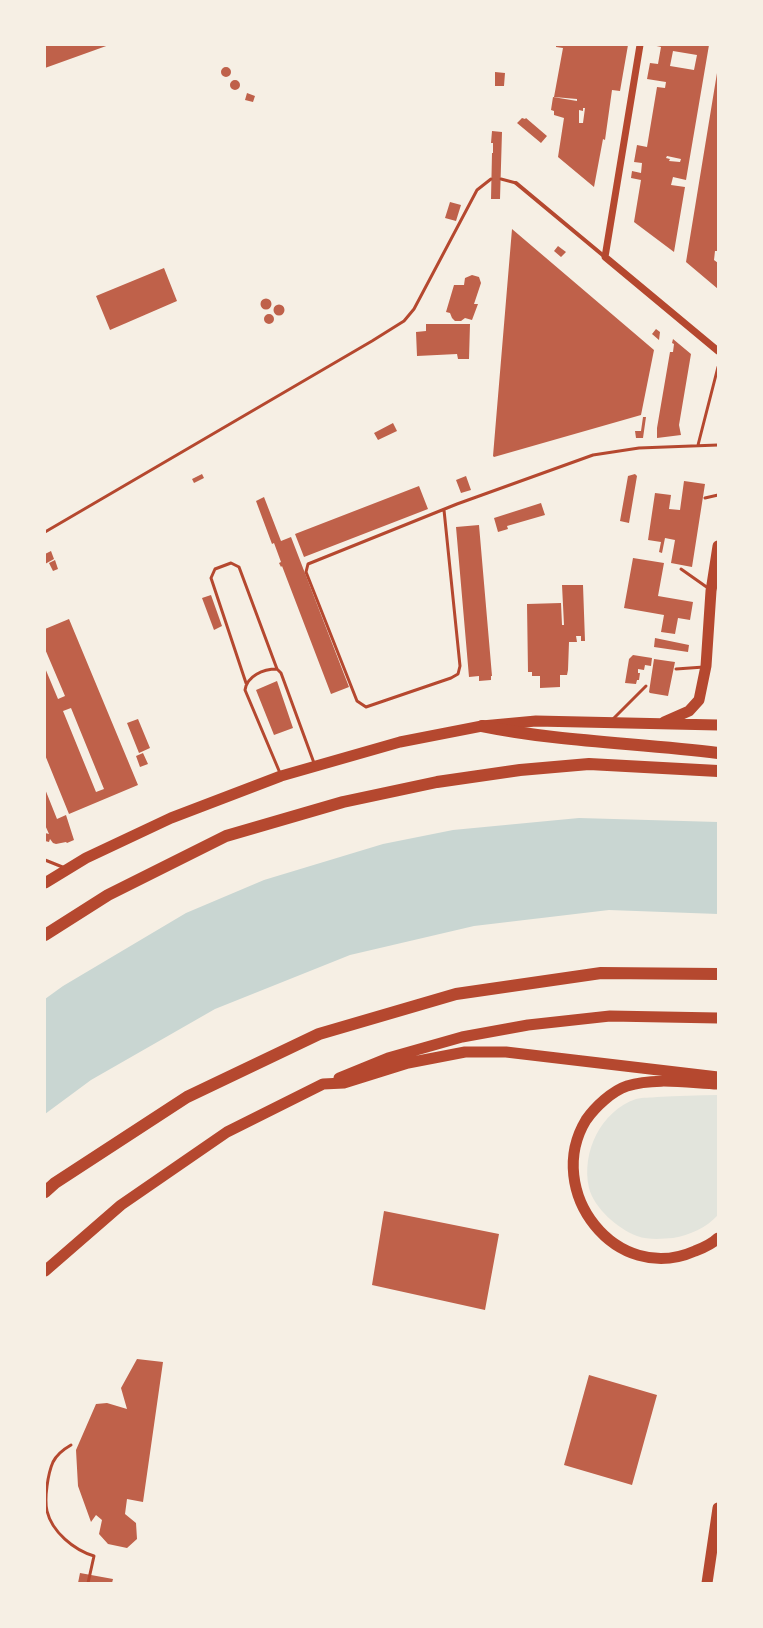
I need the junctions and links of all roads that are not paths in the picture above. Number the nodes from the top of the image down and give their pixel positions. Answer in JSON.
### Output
{"nodes":[{"id":1,"x":640,"y":45,"type":"edge"},
{"id":2,"x":491,"y":179,"type":"dead end"},
{"id":3,"x":501,"y":179,"type":"dead end"},
{"id":4,"x":516,"y":183,"type":"joint"},
{"id":5,"x":605,"y":257,"type":"junction"},
{"id":6,"x":718,"y":351,"type":"edge"},
{"id":7,"x":718,"y":367,"type":"edge"},
{"id":8,"x":718,"y":445,"type":"edge"},
{"id":9,"x":698,"y":446,"type":"junction"},
{"id":10,"x":718,"y":495,"type":"edge"},
{"id":11,"x":705,"y":498,"type":"dead end"},
{"id":12,"x":444,"y":510,"type":"junction"},
{"id":13,"x":45,"y":532,"type":"edge"},
{"id":14,"x":718,"y":546,"type":"edge"},
{"id":15,"x":681,"y":569,"type":"dead end"},
{"id":16,"x":711,"y":591,"type":"junction"},
{"id":17,"x":706,"y":666,"type":"junction"},
{"id":18,"x":676,"y":668,"type":"dead end"},
{"id":19,"x":276,"y":669,"type":"junction"},
{"id":20,"x":246,"y":683,"type":"junction"},
{"id":21,"x":646,"y":686,"type":"dead end"},
{"id":22,"x":610,"y":722,"type":"junction"},
{"id":23,"x":660,"y":724,"type":"junction"},
{"id":24,"x":718,"y":725,"type":"edge"},
{"id":25,"x":482,"y":726,"type":"junction"},
{"id":26,"x":718,"y":753,"type":"edge"},
{"id":27,"x":314,"y":765,"type":"junction"},
{"id":28,"x":718,"y":771,"type":"edge"},
{"id":29,"x":281,"y":776,"type":"junction"},
{"id":30,"x":45,"y":860,"type":"edge"},
{"id":31,"x":67,"y":869,"type":"junction"},
{"id":32,"x":45,"y":883,"type":"edge"},
{"id":33,"x":45,"y":935,"type":"edge"},
{"id":34,"x":718,"y":974,"type":"edge"},
{"id":35,"x":718,"y":1018,"type":"edge"},
{"id":36,"x":718,"y":1076,"type":"edge"},
{"id":37,"x":324,"y":1084,"type":"junction"},
{"id":38,"x":718,"y":1084,"type":"edge"},
{"id":39,"x":45,"y":1192,"type":"edge"},
{"id":40,"x":718,"y":1238,"type":"edge"},
{"id":41,"x":45,"y":1271,"type":"edge"},
{"id":42,"x":71,"y":1444,"type":"dead end"},
{"id":43,"x":718,"y":1508,"type":"edge"},
{"id":44,"x":88,"y":1583,"type":"edge"},
{"id":45,"x":707,"y":1583,"type":"edge"}],
"edges":[{"from":1,"to":5,"type":"street"},
{"from":2,"to":13,"type":"lane"},
{"from":3,"to":4,"type":"lane"},
{"from":4,"to":5,"type":"street"},
{"from":5,"to":6,"type":"street"},
{"from":7,"to":9,"type":"lane"},
{"from":8,"to":9,"type":"lane"},
{"from":9,"to":12,"type":"lane"},
{"from":10,"to":11,"type":"lane"},
{"from":12,"to":12,"type":"lane"},
{"from":14,"to":16,"type":"highway"},
{"from":15,"to":16,"type":"lane"},
{"from":16,"to":17,"type":"highway"},
{"from":17,"to":18,"type":"lane"},
{"from":17,"to":23,"type":"highway"},
{"from":19,"to":20,"type":"lane"},
{"from":19,"to":20,"type":"lane"},
{"from":19,"to":27,"type":"lane"},
{"from":20,"to":29,"type":"lane"},
{"from":21,"to":22,"type":"lane"},
{"from":22,"to":23,"type":"highway"},
{"from":22,"to":25,"type":"highway"},
{"from":23,"to":24,"type":"highway"},
{"from":25,"to":26,"type":"highway"},
{"from":25,"to":27,"type":"highway"},
{"from":27,"to":29,"type":"highway"},
{"from":28,"to":33,"type":"highway"},
{"from":29,"to":31,"type":"highway"},
{"from":30,"to":31,"type":"lane"},
{"from":31,"to":32,"type":"highway"},
{"from":34,"to":39,"type":"highway"},
{"from":35,"to":37,"type":"highway"},
{"from":36,"to":37,"type":"highway"},
{"from":37,"to":41,"type":"highway"},
{"from":38,"to":40,"type":"highway"},
{"from":42,"to":44,"type":"lane"},
{"from":43,"to":45,"type":"highway"}]}
